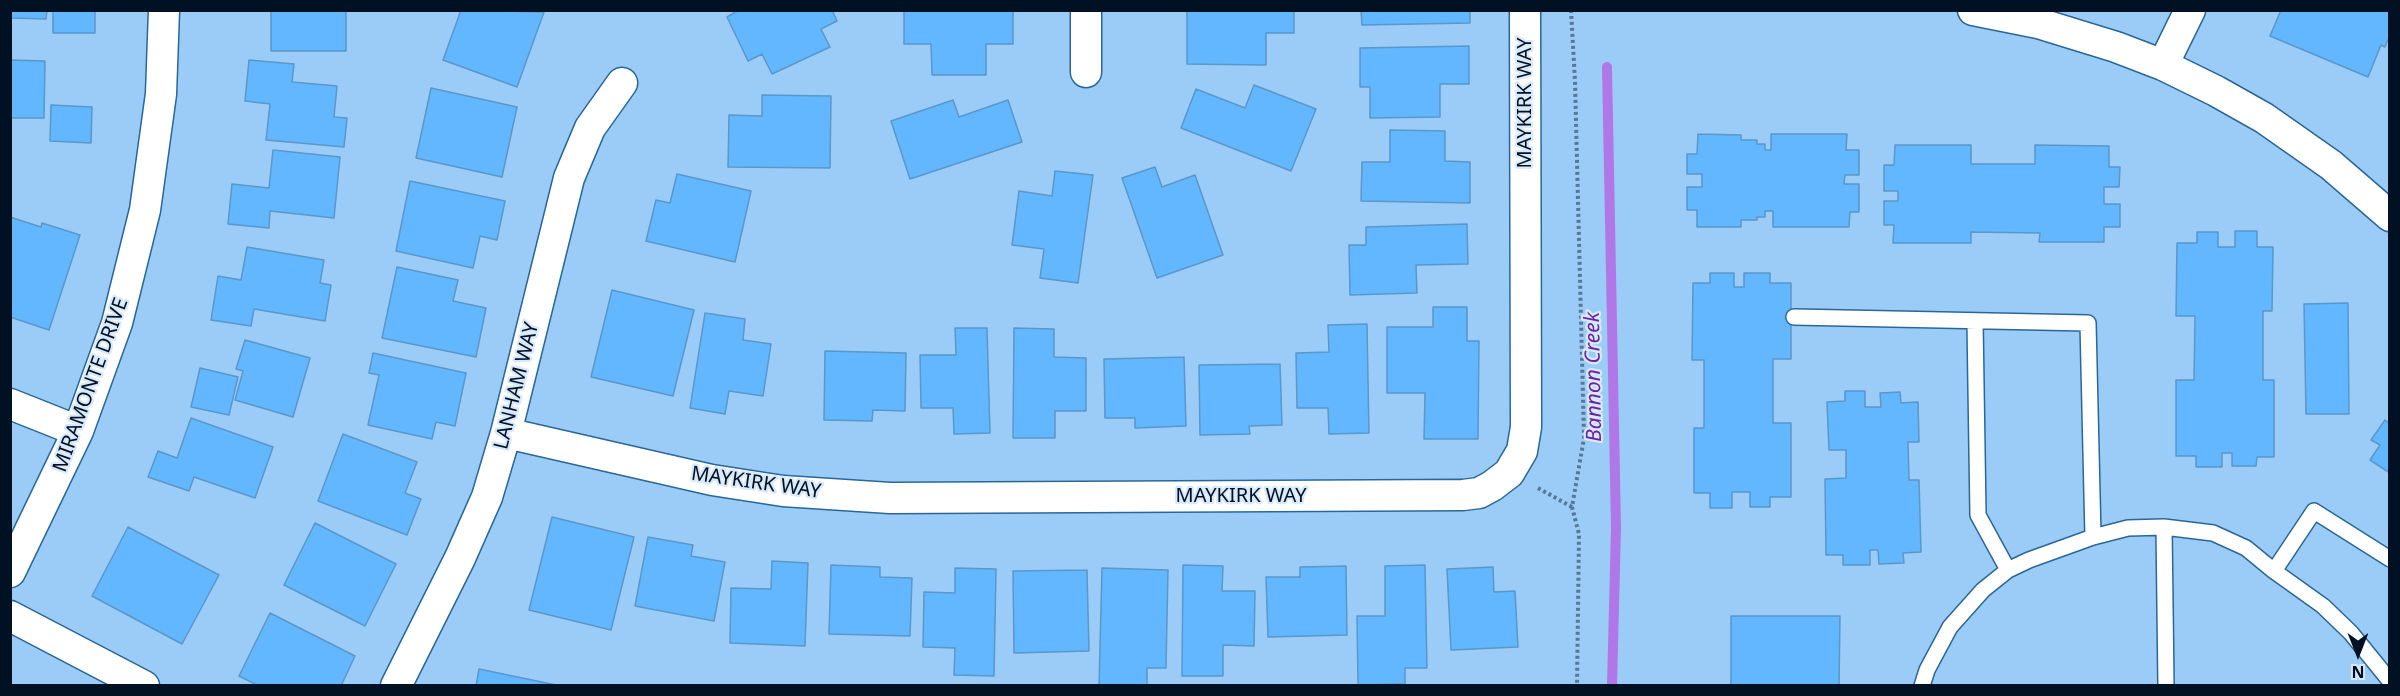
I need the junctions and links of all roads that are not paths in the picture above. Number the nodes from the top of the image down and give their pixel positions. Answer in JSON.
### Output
{"nodes":[{"id":1,"x":164,"y":10,"type":"edge"},
{"id":2,"x":1086,"y":10,"type":"edge"},
{"id":3,"x":1525,"y":10,"type":"edge"},
{"id":4,"x":1973,"y":10,"type":"edge"},
{"id":5,"x":2190,"y":10,"type":"edge"},
{"id":6,"x":2163,"y":65,"type":"junction"},
{"id":7,"x":1086,"y":72,"type":"dead end"},
{"id":8,"x":622,"y":82,"type":"dead end"},
{"id":9,"x":2390,"y":216,"type":"edge"},
{"id":10,"x":1794,"y":317,"type":"dead end"},
{"id":11,"x":1975,"y":321,"type":"junction"},
{"id":12,"x":10,"y":404,"type":"edge"},
{"id":13,"x":78,"y":431,"type":"junction"},
{"id":14,"x":506,"y":433,"type":"junction"},
{"id":15,"x":2164,"y":527,"type":"junction"},
{"id":16,"x":2093,"y":537,"type":"junction"},
{"id":17,"x":2390,"y":560,"type":"edge"},
{"id":18,"x":2008,"y":570,"type":"junction"},
{"id":19,"x":2274,"y":571,"type":"junction"},
{"id":20,"x":10,"y":572,"type":"edge"},
{"id":21,"x":10,"y":616,"type":"edge"},
{"id":22,"x":2389,"y":679,"type":"edge"},
{"id":23,"x":144,"y":686,"type":"edge"},
{"id":24,"x":396,"y":686,"type":"edge"},
{"id":25,"x":1922,"y":686,"type":"edge"},
{"id":26,"x":2166,"y":686,"type":"edge"}],
"edges":[{"from":1,"to":13,"type":"street","name":"MIRAMONTE DRIVE"},
{"from":2,"to":7,"type":"street"},
{"from":3,"to":14,"type":"street","name":"MAYKIRK WAY"},
{"from":4,"to":6,"type":"street"},
{"from":5,"to":6,"type":"street"},
{"from":6,"to":9,"type":"street"},
{"from":8,"to":14,"type":"street","name":"LANHAM WAY"},
{"from":10,"to":11,"type":"lane"},
{"from":11,"to":16,"type":"lane"},
{"from":11,"to":18,"type":"lane"},
{"from":12,"to":13,"type":"street"},
{"from":13,"to":20,"type":"street","name":"MIRAMONTE DRIVE"},
{"from":14,"to":24,"type":"street","name":"LANHAM WAY"},
{"from":15,"to":16,"type":"lane"},
{"from":15,"to":19,"type":"lane"},
{"from":15,"to":26,"type":"lane"},
{"from":16,"to":18,"type":"lane"},
{"from":17,"to":19,"type":"lane"},
{"from":18,"to":25,"type":"lane"},
{"from":19,"to":22,"type":"lane"},
{"from":21,"to":23,"type":"street"}]}
